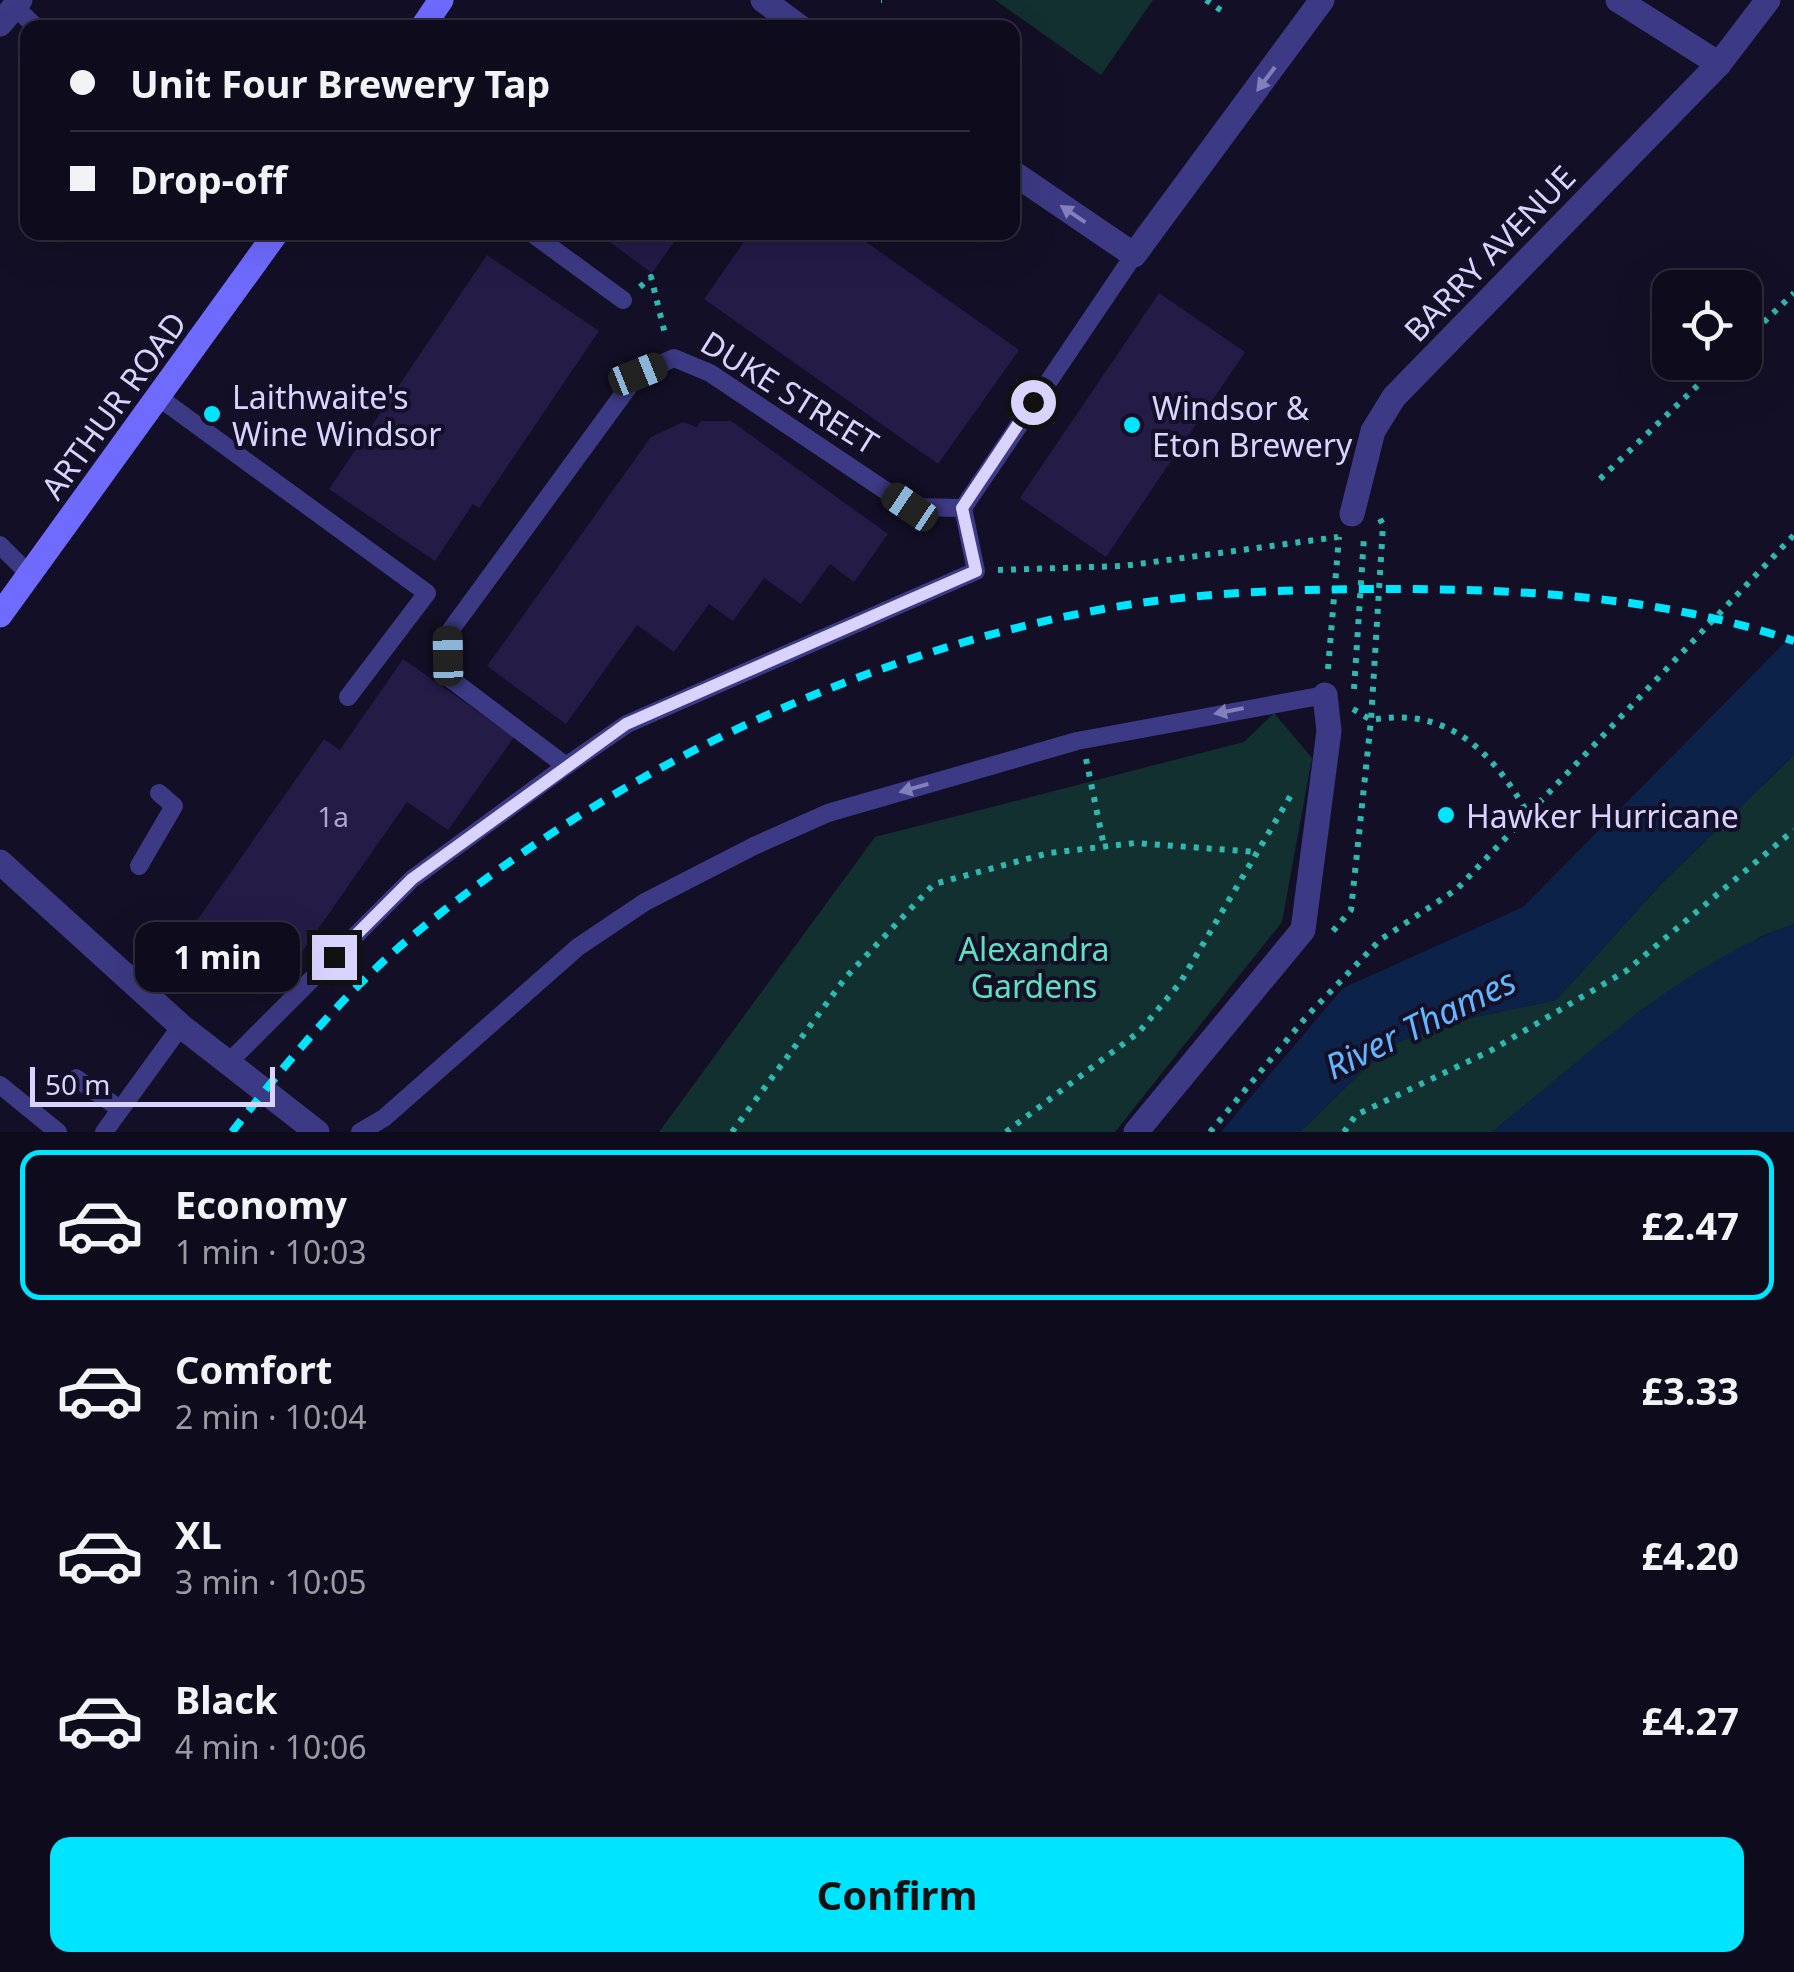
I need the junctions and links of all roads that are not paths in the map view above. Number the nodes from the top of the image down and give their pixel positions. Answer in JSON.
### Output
{"nodes":[{"id":1,"x":763,"y":0,"type":"edge"},
{"id":2,"x":1322,"y":0,"type":"edge"},
{"id":3,"x":1618,"y":0,"type":"edge"},
{"id":4,"x":1768,"y":0,"type":"edge"},
{"id":5,"x":791,"y":20,"type":"edge"},
{"id":6,"x":1719,"y":64,"type":"junction"},
{"id":7,"x":1020,"y":177,"type":"edge"},
{"id":8,"x":271,"y":240,"type":"edge"},
{"id":9,"x":541,"y":240,"type":"edge"},
{"id":10,"x":1134,"y":255,"type":"junction"},
{"id":11,"x":623,"y":300,"type":"road end"},
{"id":12,"x":161,"y":399,"type":"junction"},
{"id":13,"x":962,"y":508,"type":"junction"},
{"id":14,"x":1346,"y":526,"type":"road end"},
{"id":15,"x":0,"y":545,"type":"edge"},
{"id":16,"x":30,"y":574,"type":"junction"},
{"id":17,"x":0,"y":616,"type":"edge"},
{"id":18,"x":1325,"y":695,"type":"joint"},
{"id":19,"x":348,"y":697,"type":"dead end"},
{"id":20,"x":566,"y":766,"type":"junction"},
{"id":21,"x":159,"y":793,"type":"dead end"},
{"id":22,"x":0,"y":862,"type":"edge"},
{"id":23,"x":139,"y":866,"type":"dead end"},
{"id":24,"x":180,"y":1026,"type":"junction"},
{"id":25,"x":230,"y":1062,"type":"junction"},
{"id":26,"x":76,"y":1078,"type":"dead end"},
{"id":27,"x":0,"y":1085,"type":"edge"},
{"id":28,"x":120,"y":1109,"type":"junction"},
{"id":29,"x":58,"y":1132,"type":"edge"},
{"id":30,"x":104,"y":1132,"type":"edge"},
{"id":31,"x":317,"y":1132,"type":"edge"},
{"id":32,"x":360,"y":1132,"type":"edge"},
{"id":33,"x":1136,"y":1132,"type":"edge"}],
"edges":[{"from":1,"to":5,"type":"street"},
{"from":2,"to":10,"type":"street","one_way":true},
{"from":3,"to":6,"type":"street"},
{"from":4,"to":6,"type":"street","name":"BARRY AVENUE"},
{"from":6,"to":14,"type":"street","name":"BARRY AVENUE"},
{"from":10,"to":7,"type":"street","one_way":true},
{"from":8,"to":12,"type":"street","name":"ARTHUR ROAD"},
{"from":9,"to":11,"type":"lane"},
{"from":10,"to":13,"type":"lane"},
{"from":12,"to":16,"type":"street","name":"ARTHUR ROAD"},
{"from":12,"to":19,"type":"lane"},
{"from":13,"to":20,"type":"lane"},
{"from":13,"to":20,"type":"lane","name":"DUKE STREET"},
{"from":15,"to":16,"type":"lane"},
{"from":16,"to":17,"type":"street","name":"ARTHUR ROAD"},
{"from":18,"to":32,"type":"lane","one_way":true},
{"from":18,"to":33,"type":"street"},
{"from":20,"to":25,"type":"lane"},
{"from":21,"to":23,"type":"lane"},
{"from":22,"to":24,"type":"street"},
{"from":24,"to":25,"type":"street"},
{"from":24,"to":28,"type":"lane"},
{"from":25,"to":31,"type":"street"},
{"from":26,"to":28,"type":"lane"},
{"from":27,"to":29,"type":"lane"},
{"from":28,"to":30,"type":"lane"}]}
